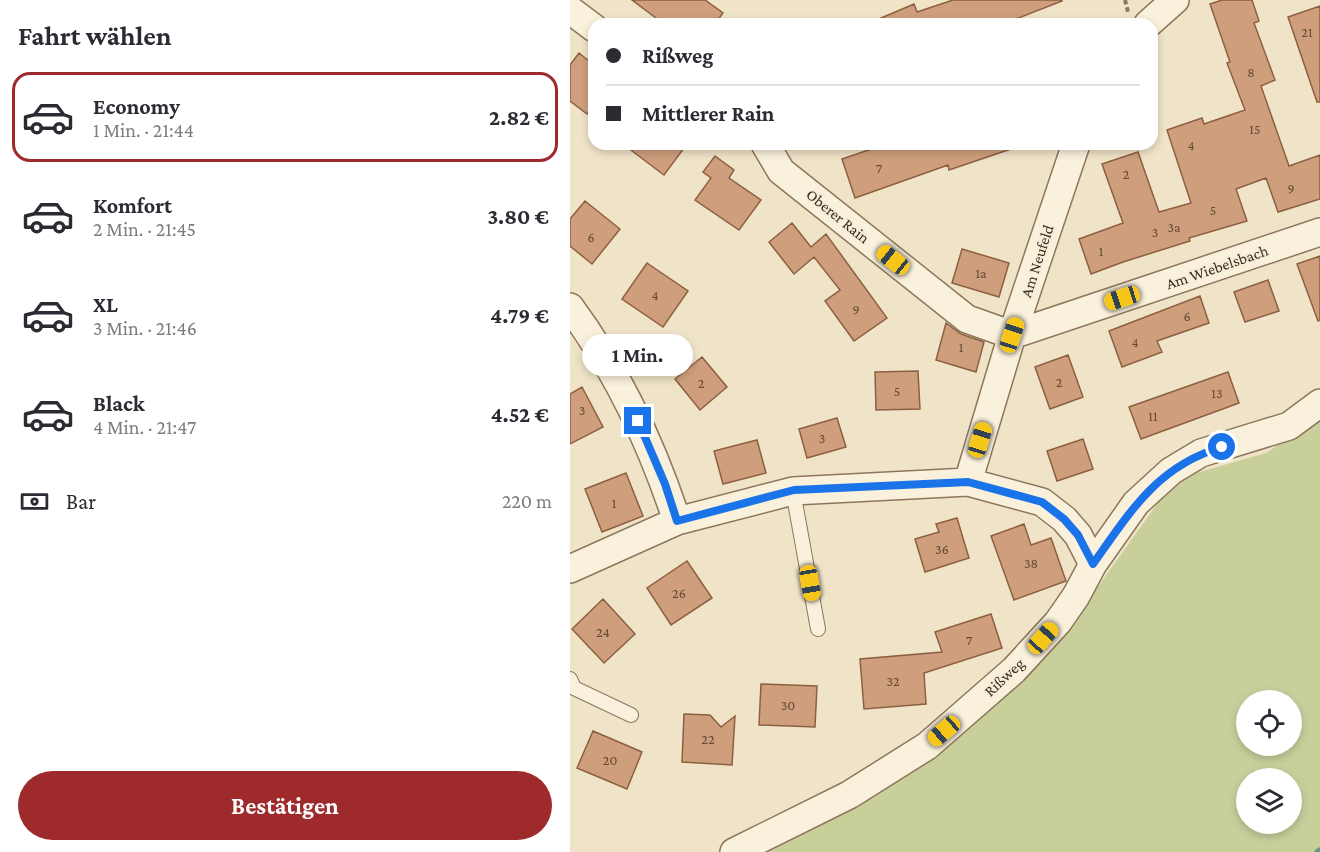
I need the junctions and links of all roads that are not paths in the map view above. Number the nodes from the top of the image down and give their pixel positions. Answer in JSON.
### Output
{"nodes":[{"id":1,"x":1175,"y":0,"type":"edge"},
{"id":2,"x":570,"y":10,"type":"edge"},
{"id":3,"x":1155,"y":18,"type":"edge"},
{"id":4,"x":588,"y":24,"type":"edge"},
{"id":5,"x":769,"y":150,"type":"edge"},
{"id":6,"x":1074,"y":150,"type":"edge"},
{"id":7,"x":1320,"y":232,"type":"edge"},
{"id":8,"x":570,"y":307,"type":"edge"},
{"id":9,"x":1012,"y":335,"type":"junction"},
{"id":10,"x":1320,"y":403,"type":"edge"},
{"id":11,"x":968,"y":482,"type":"junction"},
{"id":12,"x":794,"y":490,"type":"junction"},
{"id":13,"x":677,"y":521,"type":"junction"},
{"id":14,"x":1093,"y":564,"type":"junction"},
{"id":15,"x":570,"y":569,"type":"edge"},
{"id":16,"x":818,"y":629,"type":"dead end"},
{"id":17,"x":570,"y":679,"type":"edge"},
{"id":18,"x":631,"y":715,"type":"dead end"},
{"id":19,"x":734,"y":852,"type":"edge"}],
"edges":[{"from":1,"to":3,"type":"street"},
{"from":2,"to":4,"type":"street"},
{"from":5,"to":9,"type":"street","name":"Oberer Rain"},
{"from":6,"to":9,"type":"street","name":"Am Neufeld"},
{"from":7,"to":9,"type":"street","name":"Am Wiebelsbach"},
{"from":8,"to":13,"type":"street"},
{"from":9,"to":11,"type":"street","name":"Am Neufeld"},
{"from":10,"to":14,"type":"street","name":"Rißweg"},
{"from":11,"to":12,"type":"street"},
{"from":11,"to":14,"type":"street"},
{"from":12,"to":13,"type":"street"},
{"from":12,"to":16,"type":"lane"},
{"from":13,"to":15,"type":"street"},
{"from":14,"to":19,"type":"street","name":"Rißweg"},
{"from":17,"to":18,"type":"lane"}]}
